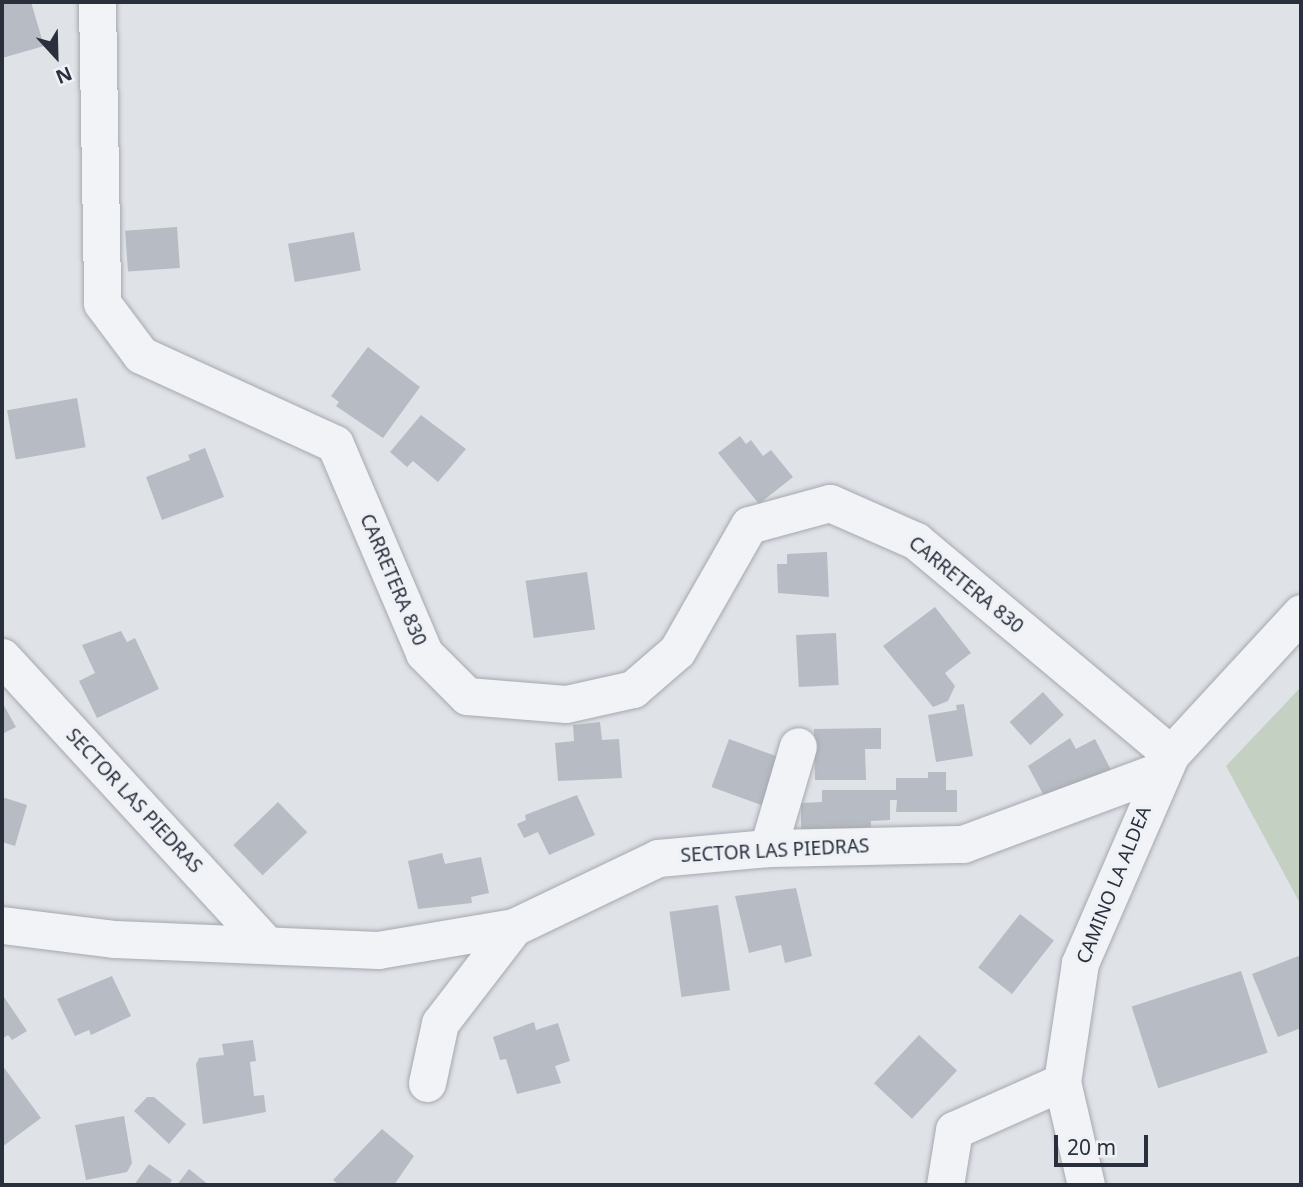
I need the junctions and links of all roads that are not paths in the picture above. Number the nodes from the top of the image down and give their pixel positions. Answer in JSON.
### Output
{"nodes":[{"id":1,"x":97,"y":2,"type":"edge"},
{"id":2,"x":1301,"y":613,"type":"edge"},
{"id":3,"x":2,"y":657,"type":"edge"},
{"id":4,"x":798,"y":746,"type":"dead end"},
{"id":5,"x":1167,"y":762,"type":"junction"},
{"id":6,"x":768,"y":848,"type":"junction"},
{"id":7,"x":2,"y":925,"type":"edge"},
{"id":8,"x":514,"y":928,"type":"junction"},
{"id":9,"x":267,"y":945,"type":"junction"},
{"id":10,"x":1062,"y":1082,"type":"junction"},
{"id":11,"x":427,"y":1083,"type":"dead end"},
{"id":12,"x":946,"y":1185,"type":"edge"},
{"id":13,"x":1086,"y":1185,"type":"edge"}],
"edges":[{"from":1,"to":5,"type":"street","name":"CARRETERA 830"},
{"from":2,"to":5,"type":"street"},
{"from":3,"to":9,"type":"street","name":"SECTOR LAS PIEDRAS"},
{"from":4,"to":6,"type":"street"},
{"from":5,"to":6,"type":"street","name":"SECTOR LAS PIEDRAS"},
{"from":5,"to":10,"type":"street","name":"CAMINO LA ALDEA"},
{"from":6,"to":8,"type":"street","name":"SECTOR LAS PIEDRAS"},
{"from":7,"to":9,"type":"street","name":"SECTOR LAS PIEDRAS"},
{"from":8,"to":9,"type":"street","name":"SECTOR LAS PIEDRAS"},
{"from":8,"to":11,"type":"street"},
{"from":10,"to":12,"type":"street"},
{"from":10,"to":13,"type":"street","name":"CAMINO LA ALDEA"}]}
